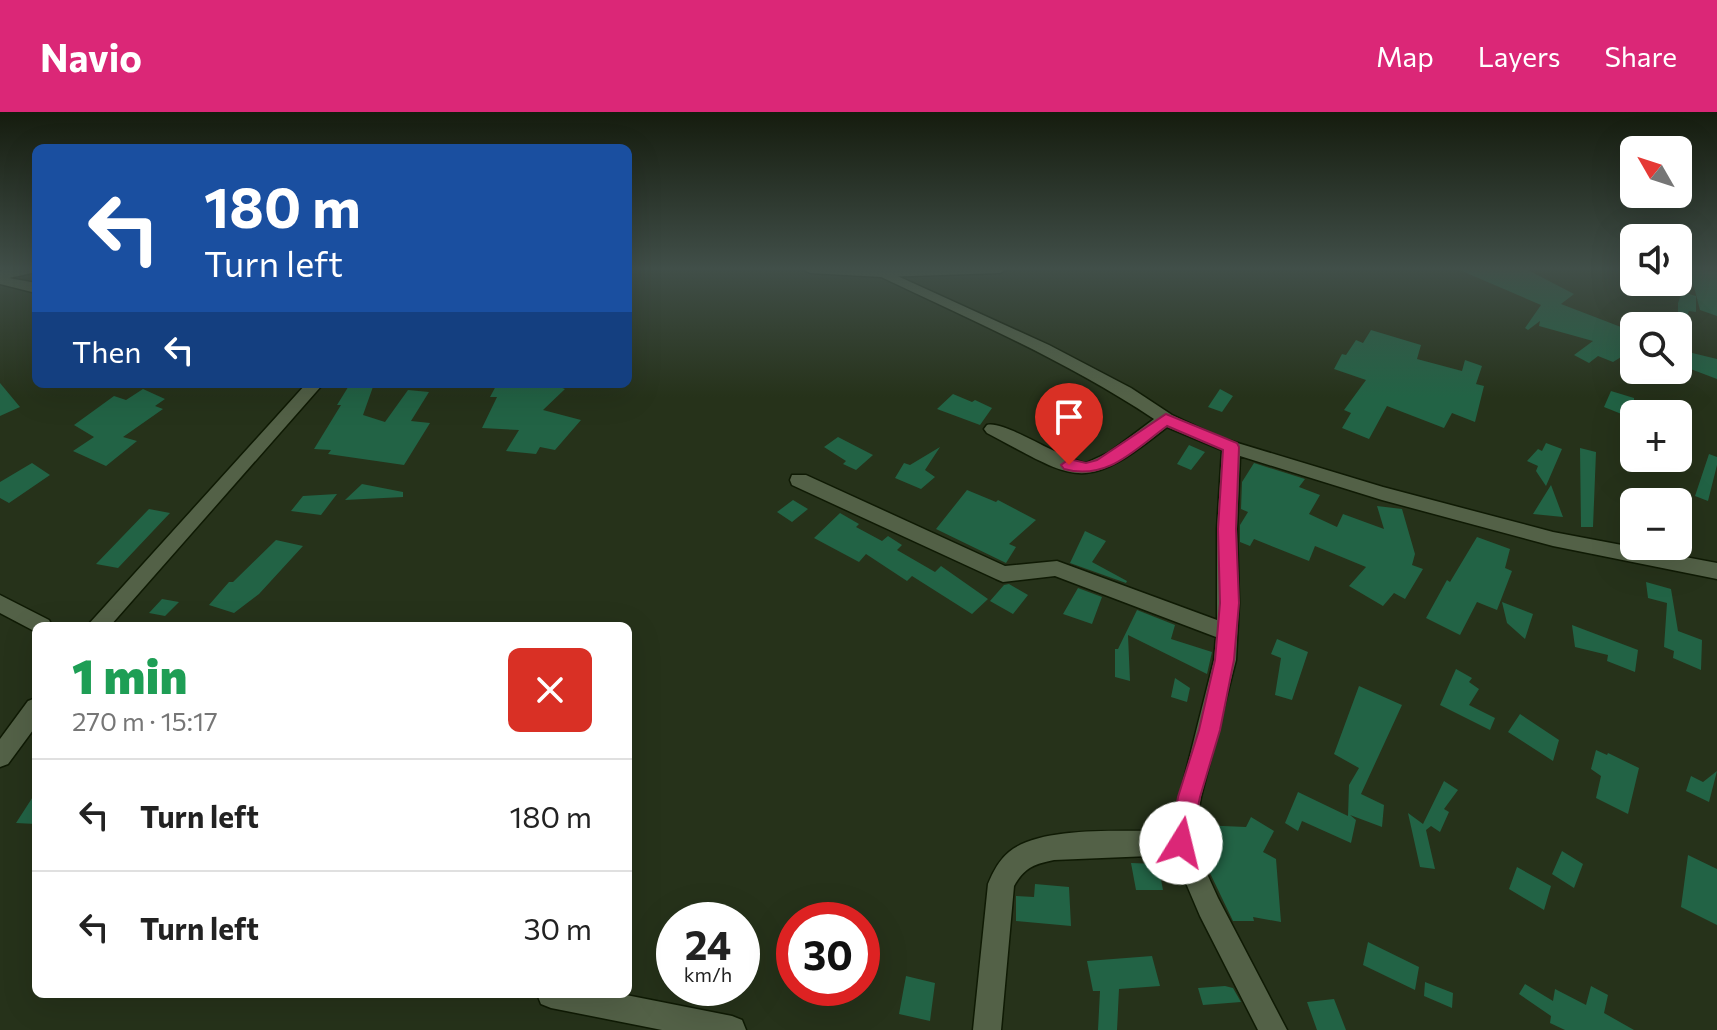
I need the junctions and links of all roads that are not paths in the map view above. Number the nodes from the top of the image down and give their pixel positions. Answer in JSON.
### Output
{"nodes":[{"id":1,"x":964,"y":311,"type":"edge"},
{"id":2,"x":311,"y":388,"type":"edge"},
{"id":3,"x":1166,"y":419,"type":"junction"},
{"id":4,"x":993,"y":429,"type":"dead end"},
{"id":5,"x":1231,"y":447,"type":"junction"},
{"id":6,"x":799,"y":480,"type":"dead end"},
{"id":7,"x":1717,"y":571,"type":"edge"},
{"id":8,"x":0,"y":603,"type":"edge"},
{"id":9,"x":35,"y":622,"type":"edge"},
{"id":10,"x":101,"y":622,"type":"edge"},
{"id":11,"x":1227,"y":632,"type":"junction"},
{"id":12,"x":32,"y":713,"type":"edge"},
{"id":13,"x":1,"y":752,"type":"edge"},
{"id":14,"x":1181,"y":843,"type":"junction"},
{"id":15,"x":571,"y":998,"type":"edge"},
{"id":16,"x":732,"y":1030,"type":"edge"},
{"id":17,"x":987,"y":1030,"type":"edge"},
{"id":18,"x":1273,"y":1030,"type":"edge"}],
"edges":[{"from":1,"to":3,"type":"street"},
{"from":2,"to":10,"type":"street"},
{"from":3,"to":4,"type":"street"},
{"from":3,"to":5,"type":"street"},
{"from":5,"to":7,"type":"street"},
{"from":5,"to":11,"type":"street"},
{"from":6,"to":11,"type":"street"},
{"from":8,"to":9,"type":"street"},
{"from":11,"to":14,"type":"street"},
{"from":12,"to":13,"type":"street"},
{"from":14,"to":17,"type":"street"},
{"from":14,"to":18,"type":"street"},
{"from":15,"to":16,"type":"street"}]}
